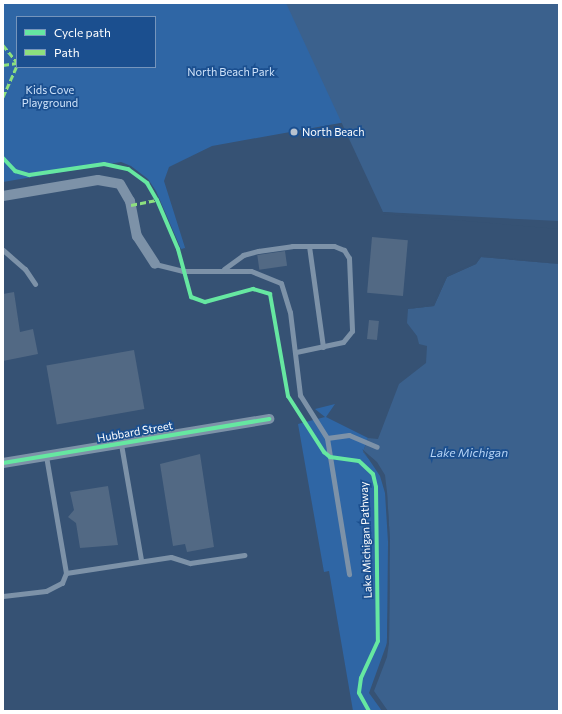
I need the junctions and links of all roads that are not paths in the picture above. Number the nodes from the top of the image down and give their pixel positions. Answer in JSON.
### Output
{"nodes":[{"id":1,"x":3,"y":196,"type":"edge"},
{"id":2,"x":309,"y":246,"type":"junction"},
{"id":3,"x":3,"y":250,"type":"edge"},
{"id":4,"x":155,"y":264,"type":"joint"},
{"id":5,"x":224,"y":269,"type":"junction"},
{"id":6,"x":35,"y":284,"type":"dead end"},
{"id":7,"x":323,"y":347,"type":"junction"},
{"id":8,"x":296,"y":352,"type":"junction"},
{"id":9,"x":269,"y":418,"type":"dead end"},
{"id":10,"x":326,"y":438,"type":"junction"},
{"id":11,"x":120,"y":444,"type":"junction"},
{"id":12,"x":377,"y":447,"type":"dead end"},
{"id":13,"x":46,"y":456,"type":"junction"},
{"id":14,"x":3,"y":463,"type":"edge"},
{"id":15,"x":244,"y":555,"type":"dead end"},
{"id":16,"x":140,"y":560,"type":"junction"},
{"id":17,"x":66,"y":573,"type":"junction"},
{"id":18,"x":349,"y":574,"type":"dead end"},
{"id":19,"x":3,"y":596,"type":"edge"}],
"edges":[{"from":1,"to":4,"type":"street"},
{"from":2,"to":5,"type":"lane"},
{"from":2,"to":7,"type":"lane"},
{"from":2,"to":7,"type":"lane"},
{"from":3,"to":6,"type":"lane"},
{"from":4,"to":5,"type":"lane"},
{"from":5,"to":8,"type":"lane"},
{"from":7,"to":8,"type":"lane"},
{"from":8,"to":10,"type":"lane"},
{"from":9,"to":11,"type":"street","name":"Hubbard Street"},
{"from":10,"to":12,"type":"lane"},
{"from":10,"to":18,"type":"lane"},
{"from":11,"to":13,"type":"street","name":"Hubbard Street"},
{"from":11,"to":16,"type":"lane"},
{"from":13,"to":14,"type":"street","name":"Hubbard Street"},
{"from":13,"to":17,"type":"lane"},
{"from":15,"to":16,"type":"lane"},
{"from":16,"to":17,"type":"lane"},
{"from":17,"to":19,"type":"lane"}]}
